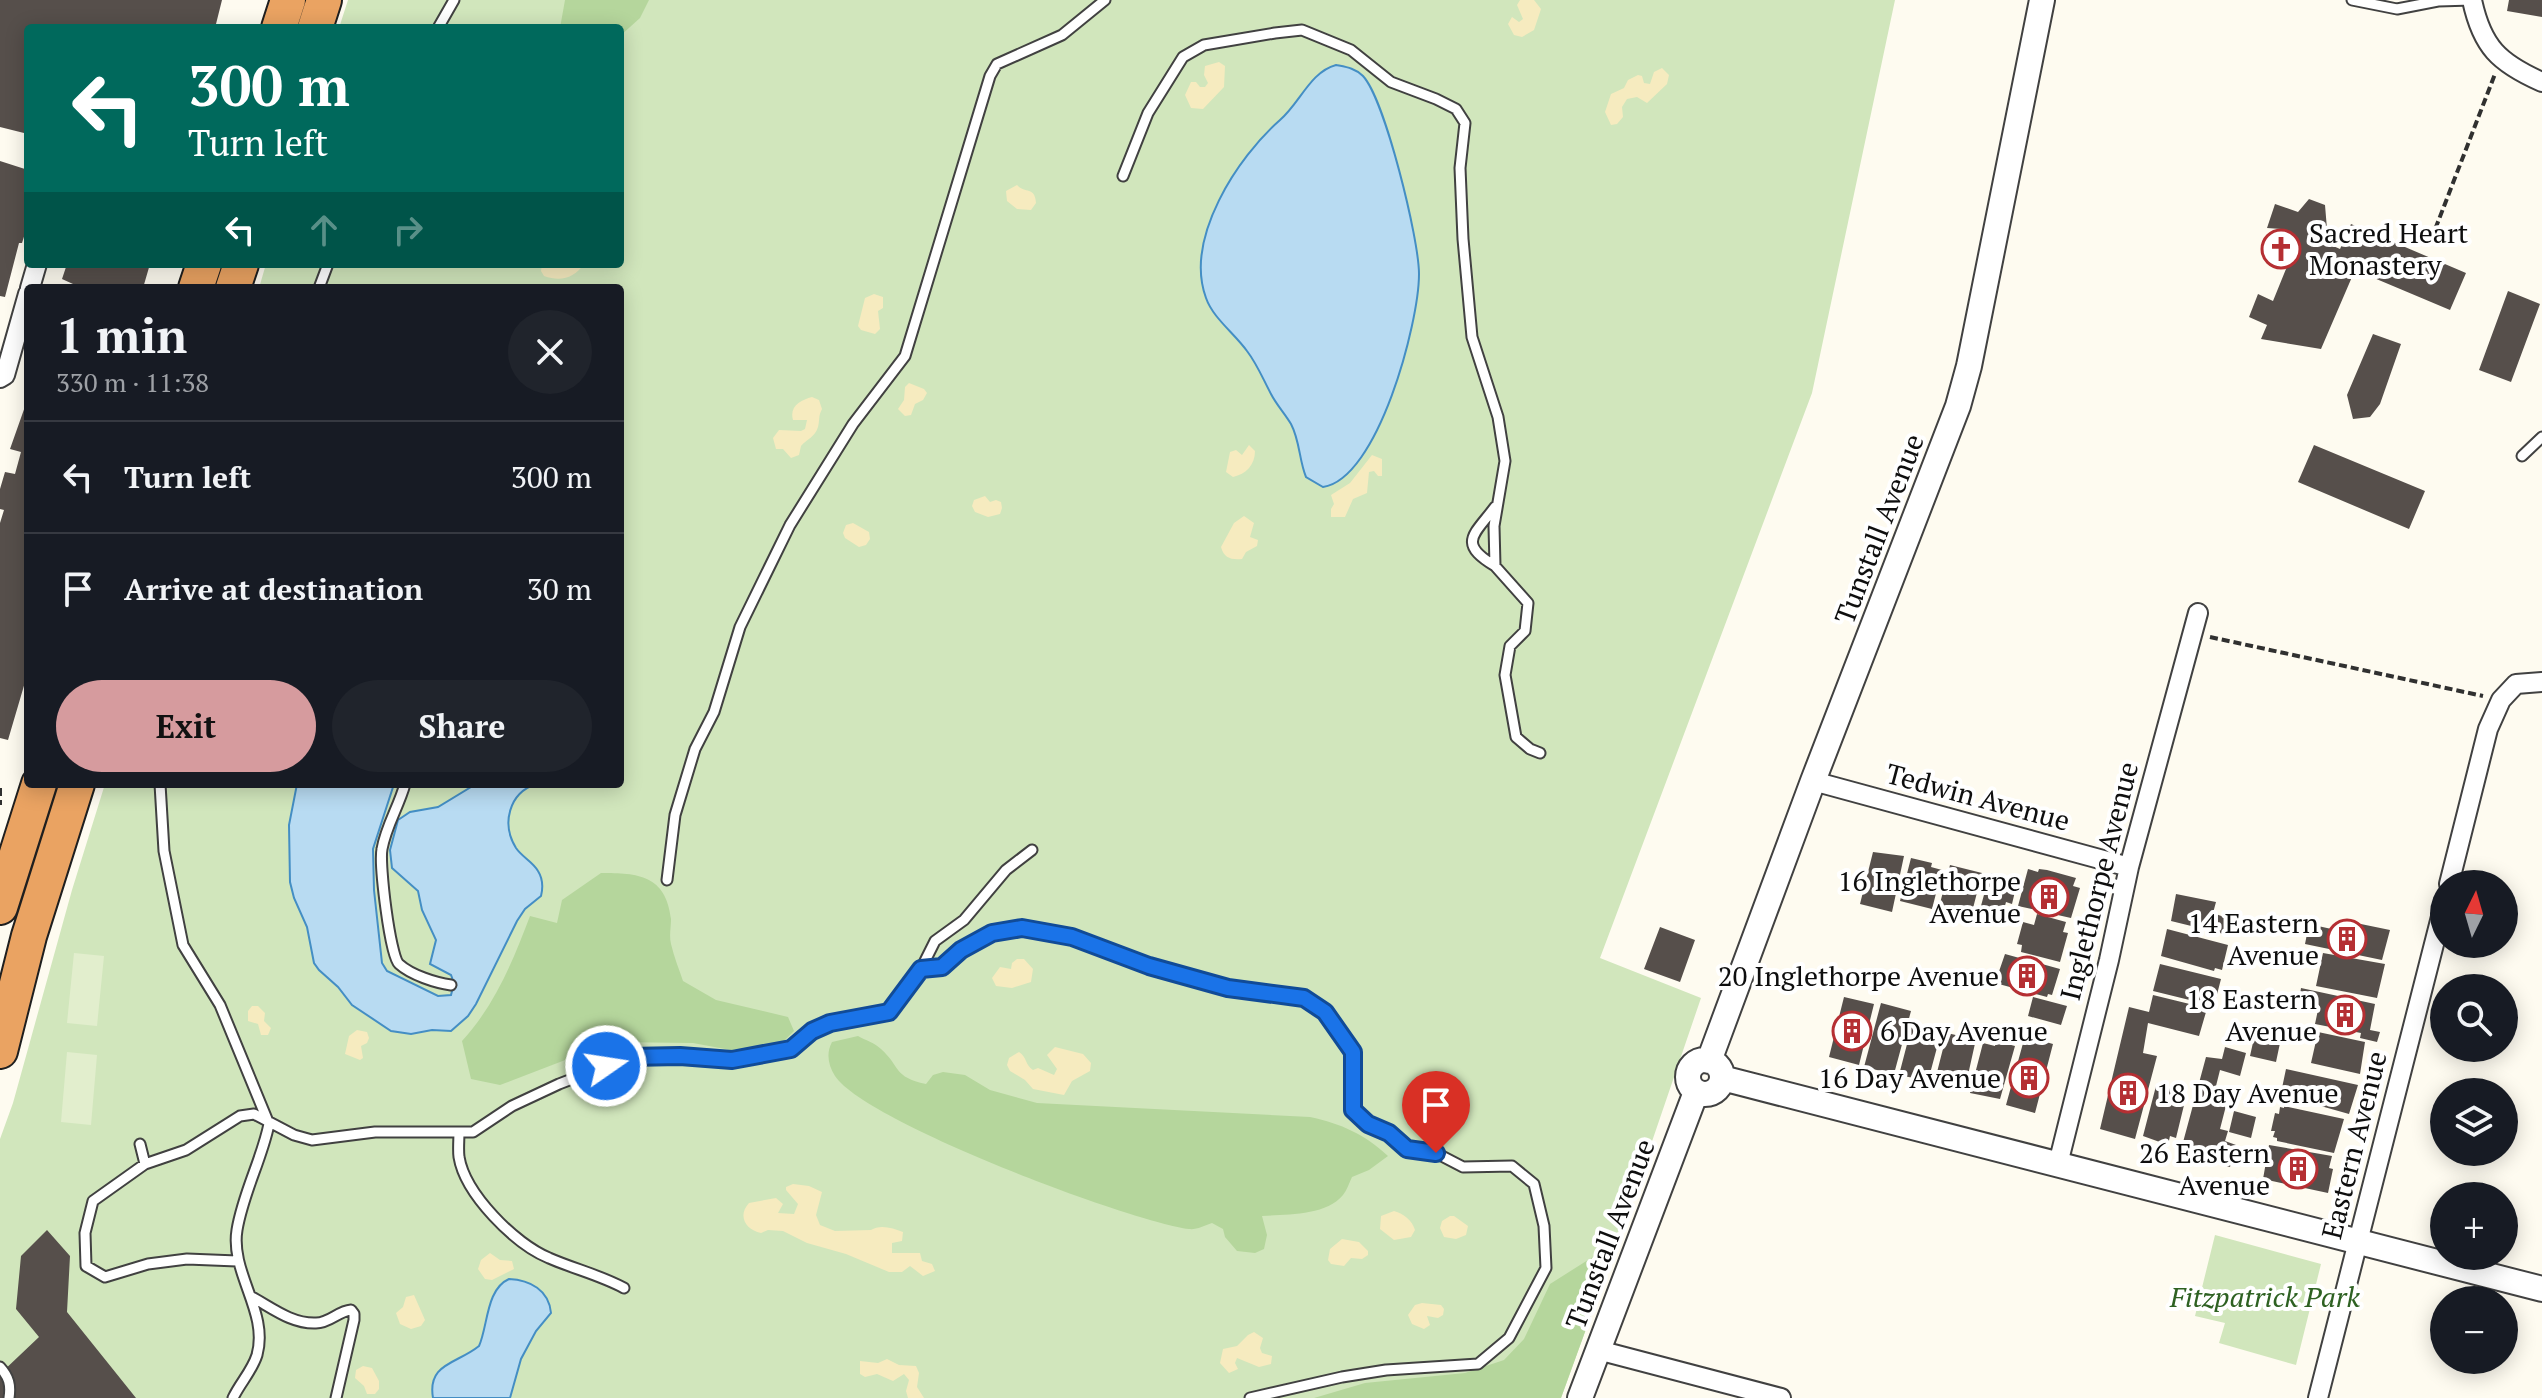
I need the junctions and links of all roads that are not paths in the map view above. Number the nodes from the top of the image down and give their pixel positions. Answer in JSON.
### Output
{"nodes":[{"id":1,"x":288,"y":0,"type":"edge"},
{"id":2,"x":324,"y":0,"type":"edge"},
{"id":3,"x":454,"y":0,"type":"edge"},
{"id":4,"x":1105,"y":0,"type":"edge"},
{"id":5,"x":2042,"y":0,"type":"edge"},
{"id":6,"x":2352,"y":0,"type":"edge"},
{"id":7,"x":2437,"y":0,"type":"edge"},
{"id":8,"x":2472,"y":0,"type":"edge"},
{"id":9,"x":280,"y":24,"type":"edge"},
{"id":10,"x":316,"y":24,"type":"edge"},
{"id":11,"x":440,"y":24,"type":"edge"},
{"id":12,"x":2533,"y":75,"type":"edge"},
{"id":13,"x":2542,"y":82,"type":"edge"},
{"id":14,"x":1123,"y":176,"type":"dead end"},
{"id":15,"x":24,"y":308,"type":"edge"},
{"id":16,"x":0,"y":378,"type":"edge"},
{"id":17,"x":2542,"y":437,"type":"edge"},
{"id":18,"x":2522,"y":456,"type":"dead end"},
{"id":19,"x":1497,"y":504,"type":"junction"},
{"id":20,"x":1495,"y":566,"type":"junction"},
{"id":21,"x":2198,"y":613,"type":"dead end"},
{"id":22,"x":2542,"y":682,"type":"edge"},
{"id":23,"x":1540,"y":753,"type":"dead end"},
{"id":24,"x":1813,"y":781,"type":"junction"},
{"id":25,"x":38,"y":788,"type":"edge"},
{"id":26,"x":76,"y":788,"type":"edge"},
{"id":27,"x":160,"y":788,"type":"edge"},
{"id":28,"x":403,"y":788,"type":"edge"},
{"id":29,"x":1032,"y":850,"type":"dead end"},
{"id":30,"x":2129,"y":867,"type":"junction"},
{"id":31,"x":2453,"y":870,"type":"edge"},
{"id":32,"x":667,"y":880,"type":"dead end"},
{"id":33,"x":0,"y":907,"type":"edge"},
{"id":34,"x":2431,"y":958,"type":"edge"},
{"id":35,"x":921,"y":969,"type":"junction"},
{"id":36,"x":451,"y":985,"type":"dead end"},
{"id":37,"x":0,"y":1051,"type":"edge"},
{"id":38,"x":1715,"y":1070,"type":"junction"},
{"id":39,"x":269,"y":1124,"type":"junction"},
{"id":40,"x":459,"y":1132,"type":"junction"},
{"id":41,"x":140,"y":1144,"type":"dead end"},
{"id":42,"x":145,"y":1164,"type":"junction"},
{"id":43,"x":2058,"y":1164,"type":"junction"},
{"id":44,"x":2359,"y":1242,"type":"junction"},
{"id":45,"x":237,"y":1261,"type":"junction"},
{"id":46,"x":624,"y":1288,"type":"dead end"},
{"id":47,"x":2542,"y":1289,"type":"edge"},
{"id":48,"x":250,"y":1296,"type":"junction"},
{"id":49,"x":1598,"y":1350,"type":"junction"},
{"id":50,"x":0,"y":1367,"type":"edge"},
{"id":51,"x":9,"y":1398,"type":"edge"},
{"id":52,"x":233,"y":1398,"type":"edge"},
{"id":53,"x":336,"y":1398,"type":"edge"},
{"id":54,"x":1250,"y":1398,"type":"edge"},
{"id":55,"x":1580,"y":1398,"type":"edge"},
{"id":56,"x":1781,"y":1398,"type":"edge"},
{"id":57,"x":2318,"y":1398,"type":"edge"}],
"edges":[{"from":1,"to":9,"type":"highway"},
{"from":2,"to":10,"type":"highway"},
{"from":3,"to":11,"type":"lane"},
{"from":4,"to":32,"type":"lane"},
{"from":5,"to":24,"type":"street","name":"Tunstall Avenue"},
{"from":6,"to":7,"type":"lane"},
{"from":7,"to":8,"type":"lane"},
{"from":8,"to":12,"type":"street"},
{"from":12,"to":13,"type":"street"},
{"from":14,"to":19,"type":"lane"},
{"from":15,"to":16,"type":"street"},
{"from":17,"to":18,"type":"lane"},
{"from":19,"to":20,"type":"lane"},
{"from":19,"to":20,"type":"lane"},
{"from":20,"to":23,"type":"lane"},
{"from":21,"to":30,"type":"street","name":"Inglethorpe Avenue"},
{"from":22,"to":31,"type":"street"},
{"from":24,"to":30,"type":"street","name":"Tedwin Avenue"},
{"from":24,"to":38,"type":"street","name":"Tunstall Avenue"},
{"from":25,"to":33,"type":"highway"},
{"from":26,"to":37,"type":"highway"},
{"from":27,"to":39,"type":"lane"},
{"from":28,"to":36,"type":"lane"},
{"from":29,"to":35,"type":"lane"},
{"from":30,"to":43,"type":"street","name":"Inglethorpe Avenue"},
{"from":34,"to":44,"type":"street","name":"Eastern Avenue"},
{"from":35,"to":40,"type":"lane"},
{"from":35,"to":54,"type":"lane"},
{"from":38,"to":43,"type":"street"},
{"from":38,"to":49,"type":"street","name":"Tunstall Avenue"},
{"from":39,"to":40,"type":"lane"},
{"from":39,"to":42,"type":"lane"},
{"from":39,"to":45,"type":"lane"},
{"from":40,"to":46,"type":"lane"},
{"from":41,"to":42,"type":"lane"},
{"from":42,"to":45,"type":"lane"},
{"from":43,"to":44,"type":"street"},
{"from":44,"to":47,"type":"street"},
{"from":44,"to":57,"type":"street","name":"Eastern Avenue"},
{"from":45,"to":48,"type":"lane"},
{"from":48,"to":52,"type":"lane"},
{"from":48,"to":53,"type":"lane"},
{"from":49,"to":55,"type":"street","name":"Tunstall Avenue"},
{"from":49,"to":56,"type":"street"},
{"from":50,"to":51,"type":"lane"}]}
